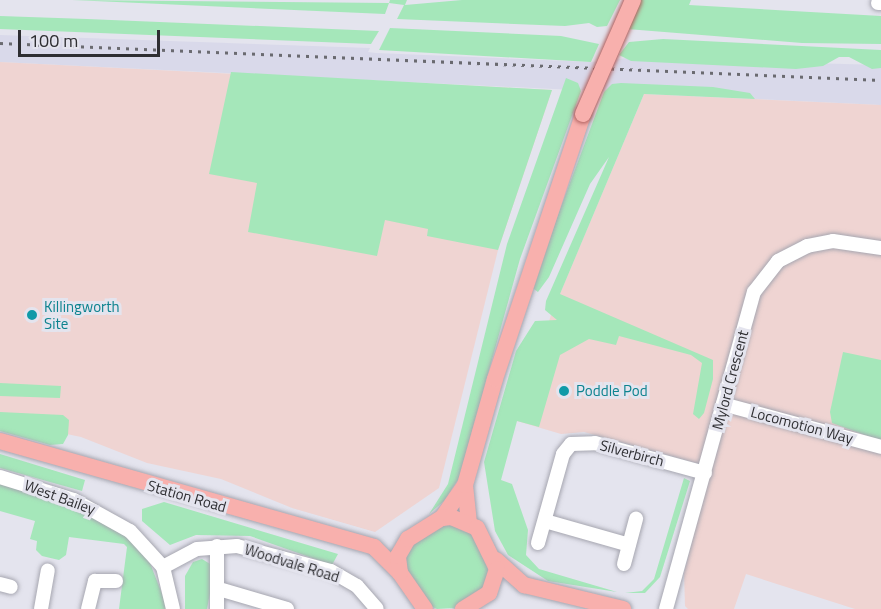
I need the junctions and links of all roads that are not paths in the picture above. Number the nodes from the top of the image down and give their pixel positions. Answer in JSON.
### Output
{"nodes":[{"id":1,"x":633,"y":0,"type":"edge"},
{"id":2,"x":881,"y":248,"type":"edge"},
{"id":3,"x":723,"y":404,"type":"junction"},
{"id":4,"x":0,"y":441,"type":"edge"},
{"id":5,"x":881,"y":447,"type":"edge"},
{"id":6,"x":705,"y":473,"type":"junction"},
{"id":7,"x":0,"y":477,"type":"edge"},
{"id":8,"x":465,"y":485,"type":"junction"},
{"id":9,"x":442,"y":518,"type":"junction"},
{"id":10,"x":636,"y":519,"type":"dead end"},
{"id":11,"x":545,"y":521,"type":"junction"},
{"id":12,"x":469,"y":523,"type":"junction"},
{"id":13,"x":408,"y":539,"type":"junction"},
{"id":14,"x":538,"y":543,"type":"dead end"},
{"id":15,"x":629,"y":545,"type":"junction"},
{"id":16,"x":217,"y":546,"type":"junction"},
{"id":17,"x":374,"y":547,"type":"junction"},
{"id":18,"x":496,"y":560,"type":"junction"},
{"id":19,"x":624,"y":564,"type":"dead end"},
{"id":20,"x":164,"y":567,"type":"junction"},
{"id":21,"x":48,"y":571,"type":"dead end"},
{"id":22,"x":400,"y":573,"type":"junction"},
{"id":23,"x":116,"y":581,"type":"dead end"},
{"id":24,"x":524,"y":585,"type":"junction"},
{"id":25,"x":219,"y":589,"type":"junction"},
{"id":26,"x":489,"y":593,"type":"junction"},
{"id":27,"x":253,"y":604,"type":"edge"},
{"id":28,"x":587,"y":605,"type":"edge"},
{"id":29,"x":420,"y":606,"type":"edge"},
{"id":30,"x":40,"y":609,"type":"edge"},
{"id":31,"x":88,"y":609,"type":"edge"},
{"id":32,"x":173,"y":609,"type":"edge"},
{"id":33,"x":217,"y":609,"type":"edge"},
{"id":34,"x":287,"y":609,"type":"edge"},
{"id":35,"x":377,"y":609,"type":"edge"},
{"id":36,"x":463,"y":609,"type":"edge"},
{"id":37,"x":623,"y":609,"type":"edge"},
{"id":38,"x":666,"y":609,"type":"edge"}],
"edges":[{"from":1,"to":8,"type":"main road","bridge":true},
{"from":2,"to":3,"type":"street","name":"Mylord Crescent"},
{"from":3,"to":5,"type":"street","name":"Locomotion Way"},
{"from":3,"to":6,"type":"street","name":"Mylord Crescent"},
{"from":4,"to":17,"type":"main road","name":"Station Road"},
{"from":6,"to":11,"type":"street","name":"Silverbirch"},
{"from":6,"to":38,"type":"street","name":"Mylord Crescent"},
{"from":7,"to":20,"type":"street","name":"West Bailey"},
{"from":8,"to":9,"type":"main road"},
{"from":8,"to":12,"type":"main road"},
{"from":9,"to":12,"type":"main road"},
{"from":9,"to":13,"type":"main road","name":"Station Road"},
{"from":10,"to":15,"type":"street"},
{"from":11,"to":14,"type":"street"},
{"from":11,"to":15,"type":"street"},
{"from":12,"to":18,"type":"main road"},
{"from":13,"to":17,"type":"main road","name":"Station Road"},
{"from":13,"to":22,"type":"main road"},
{"from":15,"to":19,"type":"street"},
{"from":16,"to":20,"type":"street","name":"Woodvale Road"},
{"from":16,"to":25,"type":"street"},
{"from":16,"to":35,"type":"street","name":"Woodvale Road"},
{"from":17,"to":22,"type":"main road","name":"Station Road"},
{"from":18,"to":24,"type":"main road"},
{"from":18,"to":26,"type":"main road"},
{"from":20,"to":32,"type":"street"},
{"from":21,"to":30,"type":"street"},
{"from":22,"to":29,"type":"main road","name":"Station Road"},
{"from":23,"to":31,"type":"street"},
{"from":24,"to":26,"type":"main road"},
{"from":24,"to":28,"type":"main road"},
{"from":25,"to":27,"type":"street"},
{"from":25,"to":33,"type":"street"},
{"from":26,"to":36,"type":"main road"},
{"from":27,"to":34,"type":"street"},
{"from":28,"to":37,"type":"main road"}]}
